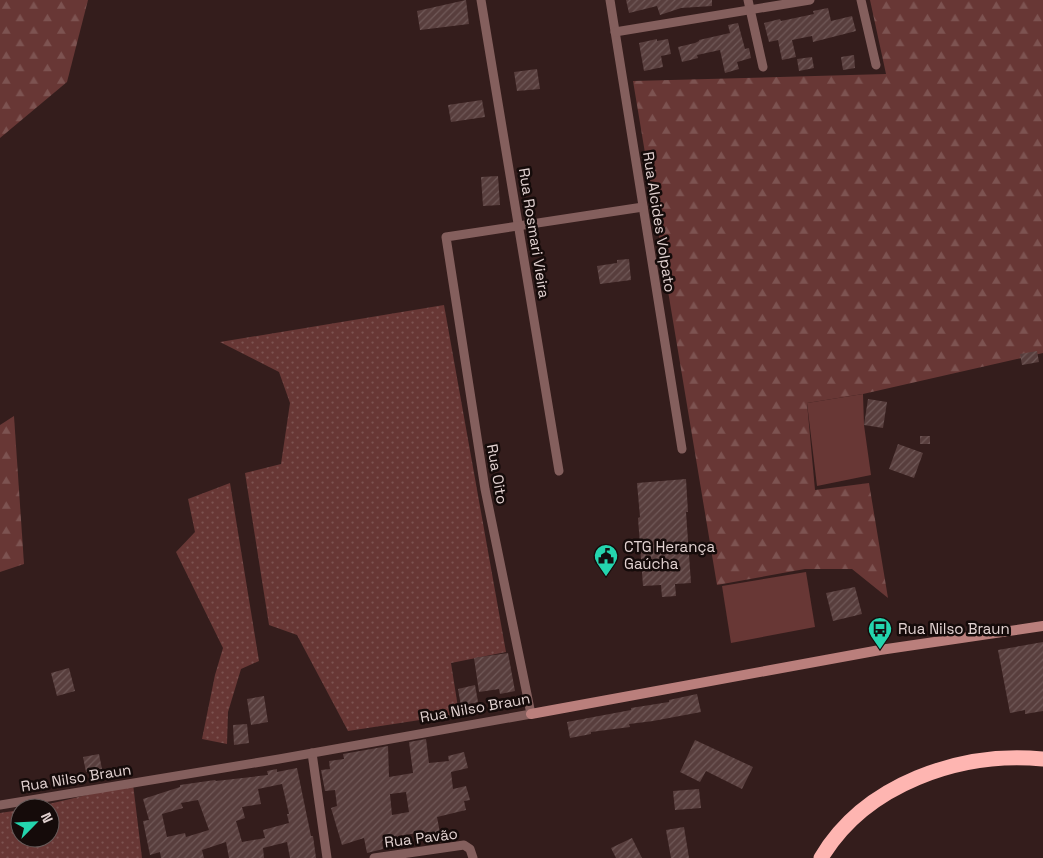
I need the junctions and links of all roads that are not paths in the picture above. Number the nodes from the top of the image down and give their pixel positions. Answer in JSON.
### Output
{"nodes":[{"id":1,"x":481,"y":0,"type":"edge"},
{"id":2,"x":610,"y":0,"type":"edge"},
{"id":3,"x":748,"y":0,"type":"edge"},
{"id":4,"x":810,"y":0,"type":"edge"},
{"id":5,"x":861,"y":0,"type":"edge"},
{"id":6,"x":750,"y":10,"type":"junction"},
{"id":7,"x":615,"y":32,"type":"junction"},
{"id":8,"x":876,"y":65,"type":"dead end"},
{"id":9,"x":764,"y":67,"type":"dead end"},
{"id":10,"x":643,"y":206,"type":"junction"},
{"id":11,"x":519,"y":226,"type":"junction"},
{"id":12,"x":682,"y":449,"type":"dead end"},
{"id":13,"x":559,"y":471,"type":"dead end"},
{"id":14,"x":1043,"y":626,"type":"edge"},
{"id":15,"x":531,"y":714,"type":"junction"},
{"id":16,"x":312,"y":753,"type":"junction"},
{"id":17,"x":1043,"y":759,"type":"edge"},
{"id":18,"x":0,"y":805,"type":"edge"},
{"id":19,"x":472,"y":854,"type":"edge"},
{"id":20,"x":327,"y":858,"type":"edge"},
{"id":21,"x":374,"y":858,"type":"edge"},
{"id":22,"x":821,"y":858,"type":"edge"}],
"edges":[{"from":1,"to":11,"type":"street","name":"Rua Rosmari Vieira"},
{"from":2,"to":7,"type":"street","name":"Rua Alcides Volpato"},
{"from":3,"to":6,"type":"street"},
{"from":4,"to":6,"type":"street"},
{"from":5,"to":8,"type":"street"},
{"from":6,"to":7,"type":"street"},
{"from":6,"to":9,"type":"street"},
{"from":7,"to":10,"type":"street","name":"Rua Alcides Volpato"},
{"from":10,"to":11,"type":"street"},
{"from":10,"to":12,"type":"street","name":"Rua Alcides Volpato"},
{"from":11,"to":13,"type":"street","name":"Rua Rosmari Vieira"},
{"from":11,"to":15,"type":"street","name":"Rua Oito"},
{"from":14,"to":15,"type":"street","name":"Rua Nilso Braun"},
{"from":15,"to":16,"type":"street","name":"Rua Nilso Braun"},
{"from":16,"to":18,"type":"street","name":"Rua Nilso Braun"},
{"from":16,"to":20,"type":"street"},
{"from":17,"to":22,"type":"highway"},
{"from":19,"to":21,"type":"street","name":"Rua Pavão"}]}
